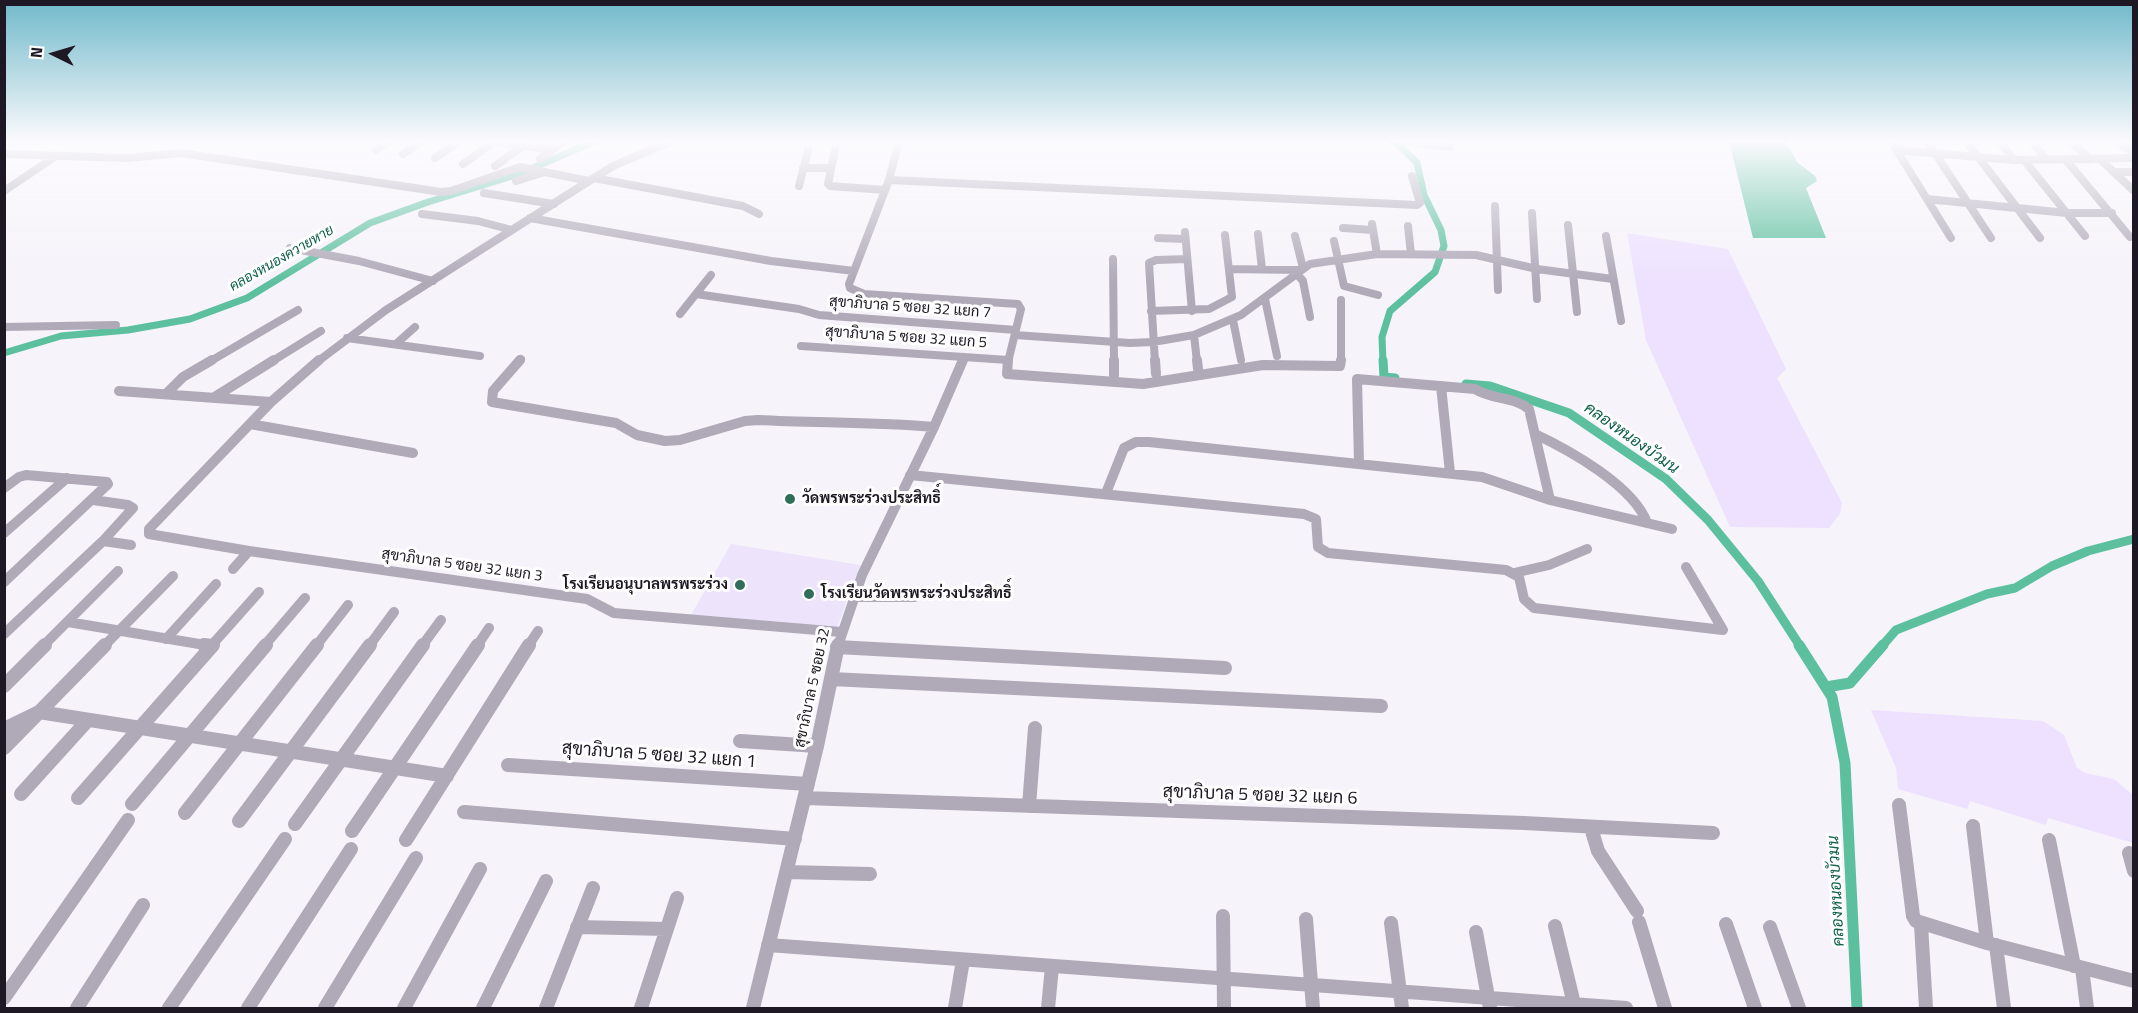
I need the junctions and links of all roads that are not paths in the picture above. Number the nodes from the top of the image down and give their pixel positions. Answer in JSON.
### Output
{"nodes":[{"id":1,"x":416,"y":188,"type":"edge"},
{"id":2,"x":454,"y":188,"type":"edge"},
{"id":3,"x":579,"y":188,"type":"edge"},
{"id":4,"x":640,"y":188,"type":"edge"},
{"id":5,"x":861,"y":188,"type":"edge"},
{"id":6,"x":1063,"y":188,"type":"edge"},
{"id":7,"x":1416,"y":188,"type":"edge"},
{"id":8,"x":1920,"y":188,"type":"edge"},
{"id":9,"x":1958,"y":188,"type":"edge"},
{"id":10,"x":2003,"y":188,"type":"edge"},
{"id":11,"x":2047,"y":188,"type":"edge"},
{"id":12,"x":2091,"y":188,"type":"edge"},
{"id":13,"x":885,"y":190,"type":"joint"},
{"id":14,"x":484,"y":193,"type":"dead end"},
{"id":15,"x":1927,"y":200,"type":"junction"},
{"id":16,"x":554,"y":204,"type":"junction"},
{"id":17,"x":1968,"y":204,"type":"junction"},
{"id":18,"x":1495,"y":206,"type":"dead end"},
{"id":19,"x":2018,"y":208,"type":"junction"},
{"id":20,"x":1532,"y":213,"type":"dead end"},
{"id":21,"x":2067,"y":213,"type":"junction"},
{"id":22,"x":2112,"y":213,"type":"junction"},
{"id":23,"x":422,"y":214,"type":"dead end"},
{"id":24,"x":759,"y":214,"type":"dead end"},
{"id":25,"x":530,"y":218,"type":"junction"},
{"id":26,"x":1568,"y":225,"type":"dead end"},
{"id":27,"x":1408,"y":226,"type":"dead end"},
{"id":28,"x":1343,"y":228,"type":"dead end"},
{"id":29,"x":512,"y":230,"type":"junction"},
{"id":30,"x":1258,"y":234,"type":"dead end"},
{"id":31,"x":1225,"y":235,"type":"dead end"},
{"id":32,"x":1295,"y":236,"type":"dead end"},
{"id":33,"x":1606,"y":236,"type":"dead end"},
{"id":34,"x":2085,"y":236,"type":"dead end"},
{"id":35,"x":2130,"y":237,"type":"dead end"},
{"id":36,"x":1158,"y":238,"type":"dead end"},
{"id":37,"x":1951,"y":238,"type":"dead end"},
{"id":38,"x":1990,"y":238,"type":"dead end"},
{"id":39,"x":2040,"y":238,"type":"dead end"},
{"id":40,"x":1334,"y":241,"type":"dead end"},
{"id":41,"x":290,"y":248,"type":"dead end"},
{"id":42,"x":1377,"y":254,"type":"junction"},
{"id":43,"x":1411,"y":254,"type":"junction"},
{"id":44,"x":1113,"y":259,"type":"dead end"},
{"id":45,"x":1338,"y":259,"type":"junction"},
{"id":46,"x":1497,"y":259,"type":"junction"},
{"id":47,"x":1187,"y":260,"type":"junction"},
{"id":48,"x":1229,"y":269,"type":"junction"},
{"id":49,"x":1262,"y":269,"type":"junction"},
{"id":50,"x":1537,"y":269,"type":"junction"},
{"id":51,"x":1299,"y":270,"type":"junction"},
{"id":52,"x":854,"y":271,"type":"junction"},
{"id":53,"x":1573,"y":274,"type":"junction"},
{"id":54,"x":711,"y":275,"type":"dead end"},
{"id":55,"x":1613,"y":279,"type":"junction"},
{"id":56,"x":433,"y":280,"type":"junction"},
{"id":57,"x":1498,"y":290,"type":"dead end"},
{"id":58,"x":696,"y":294,"type":"junction"},
{"id":59,"x":1377,"y":295,"type":"dead end"},
{"id":60,"x":1265,"y":299,"type":"junction"},
{"id":61,"x":1537,"y":299,"type":"dead end"},
{"id":62,"x":1341,"y":300,"type":"dead end"},
{"id":63,"x":298,"y":310,"type":"dead end"},
{"id":64,"x":1151,"y":311,"type":"junction"},
{"id":65,"x":1192,"y":311,"type":"junction"},
{"id":66,"x":1578,"y":312,"type":"dead end"},
{"id":67,"x":680,"y":314,"type":"dead end"},
{"id":68,"x":1310,"y":317,"type":"dead end"},
{"id":69,"x":1233,"y":320,"type":"junction"},
{"id":70,"x":1621,"y":321,"type":"dead end"},
{"id":71,"x":116,"y":325,"type":"dead end"},
{"id":72,"x":4,"y":327,"type":"edge"},
{"id":73,"x":415,"y":327,"type":"dead end"},
{"id":74,"x":321,"y":331,"type":"dead end"},
{"id":75,"x":1016,"y":332,"type":"junction"},
{"id":76,"x":1194,"y":335,"type":"junction"},
{"id":77,"x":347,"y":338,"type":"junction"},
{"id":78,"x":1114,"y":342,"type":"junction"},
{"id":79,"x":1154,"y":342,"type":"junction"},
{"id":80,"x":396,"y":344,"type":"junction"},
{"id":81,"x":801,"y":346,"type":"dead end"},
{"id":82,"x":480,"y":356,"type":"dead end"},
{"id":83,"x":1277,"y":356,"type":"dead end"},
{"id":84,"x":964,"y":357,"type":"junction"},
{"id":85,"x":521,"y":359,"type":"dead end"},
{"id":86,"x":1008,"y":360,"type":"junction"},
{"id":87,"x":1241,"y":360,"type":"dead end"},
{"id":88,"x":1198,"y":369,"type":"dead end"},
{"id":89,"x":1156,"y":374,"type":"dead end"},
{"id":90,"x":1114,"y":375,"type":"dead end"},
{"id":91,"x":1441,"y":386,"type":"junction"},
{"id":92,"x":119,"y":391,"type":"dead end"},
{"id":93,"x":166,"y":394,"type":"junction"},
{"id":94,"x":213,"y":398,"type":"junction"},
{"id":95,"x":271,"y":402,"type":"junction"},
{"id":96,"x":250,"y":424,"type":"junction"},
{"id":97,"x":934,"y":427,"type":"junction"},
{"id":98,"x":1535,"y":434,"type":"junction"},
{"id":99,"x":413,"y":453,"type":"dead end"},
{"id":100,"x":1359,"y":464,"type":"junction"},
{"id":101,"x":1450,"y":473,"type":"junction"},
{"id":102,"x":910,"y":475,"type":"junction"},
{"id":103,"x":67,"y":478,"type":"junction"},
{"id":104,"x":4,"y":488,"type":"edge"},
{"id":105,"x":1107,"y":493,"type":"junction"},
{"id":106,"x":93,"y":500,"type":"junction"},
{"id":107,"x":1550,"y":500,"type":"junction"},
{"id":108,"x":1647,"y":523,"type":"junction"},
{"id":109,"x":1671,"y":529,"type":"dead end"},
{"id":110,"x":4,"y":533,"type":"edge"},
{"id":111,"x":103,"y":541,"type":"junction"},
{"id":112,"x":131,"y":545,"type":"dead end"},
{"id":113,"x":1587,"y":549,"type":"dead end"},
{"id":114,"x":249,"y":551,"type":"junction"},
{"id":115,"x":1686,"y":567,"type":"dead end"},
{"id":116,"x":233,"y":569,"type":"dead end"},
{"id":117,"x":118,"y":571,"type":"dead end"},
{"id":118,"x":1514,"y":573,"type":"junction"},
{"id":119,"x":173,"y":576,"type":"dead end"},
{"id":120,"x":4,"y":582,"type":"edge"},
{"id":121,"x":216,"y":584,"type":"dead end"},
{"id":122,"x":259,"y":592,"type":"dead end"},
{"id":123,"x":854,"y":597,"type":"junction"},
{"id":124,"x":915,"y":597,"type":"dead end"},
{"id":125,"x":305,"y":598,"type":"dead end"},
{"id":126,"x":348,"y":605,"type":"dead end"},
{"id":127,"x":394,"y":612,"type":"dead end"},
{"id":128,"x":441,"y":620,"type":"dead end"},
{"id":129,"x":68,"y":622,"type":"junction"},
{"id":130,"x":489,"y":628,"type":"dead end"},
{"id":131,"x":119,"y":631,"type":"junction"},
{"id":132,"x":538,"y":631,"type":"dead end"},
{"id":133,"x":841,"y":632,"type":"junction"},
{"id":134,"x":4,"y":634,"type":"edge"},
{"id":135,"x":166,"y":639,"type":"junction"},
{"id":136,"x":211,"y":646,"type":"junction"},
{"id":137,"x":837,"y":647,"type":"junction"},
{"id":138,"x":1225,"y":668,"type":"dead end"},
{"id":139,"x":831,"y":679,"type":"junction"},
{"id":140,"x":4,"y":686,"type":"edge"},
{"id":141,"x":1381,"y":706,"type":"dead end"},
{"id":142,"x":39,"y":712,"type":"junction"},
{"id":143,"x":88,"y":720,"type":"junction"},
{"id":144,"x":7,"y":725,"type":"edge"},
{"id":145,"x":1035,"y":728,"type":"dead end"},
{"id":146,"x":140,"y":729,"type":"junction"},
{"id":147,"x":190,"y":737,"type":"junction"},
{"id":148,"x":741,"y":741,"type":"dead end"},
{"id":149,"x":240,"y":744,"type":"junction"},
{"id":150,"x":817,"y":746,"type":"junction"},
{"id":151,"x":4,"y":748,"type":"edge"},
{"id":152,"x":291,"y":753,"type":"junction"},
{"id":153,"x":340,"y":761,"type":"junction"},
{"id":154,"x":508,"y":765,"type":"dead end"},
{"id":155,"x":394,"y":769,"type":"junction"},
{"id":156,"x":447,"y":776,"type":"junction"},
{"id":157,"x":808,"y":784,"type":"junction"},
{"id":158,"x":21,"y":794,"type":"dead end"},
{"id":159,"x":78,"y":798,"type":"dead end"},
{"id":160,"x":805,"y":798,"type":"junction"},
{"id":161,"x":132,"y":804,"type":"dead end"},
{"id":162,"x":1899,"y":805,"type":"dead end"},
{"id":163,"x":1029,"y":806,"type":"junction"},
{"id":164,"x":464,"y":812,"type":"dead end"},
{"id":165,"x":185,"y":813,"type":"dead end"},
{"id":166,"x":128,"y":820,"type":"dead end"},
{"id":167,"x":239,"y":821,"type":"dead end"},
{"id":168,"x":295,"y":824,"type":"dead end"},
{"id":169,"x":1972,"y":826,"type":"dead end"},
{"id":170,"x":1591,"y":828,"type":"junction"},
{"id":171,"x":352,"y":831,"type":"dead end"},
{"id":172,"x":1713,"y":833,"type":"dead end"},
{"id":173,"x":285,"y":838,"type":"dead end"},
{"id":174,"x":795,"y":839,"type":"junction"},
{"id":175,"x":406,"y":840,"type":"dead end"},
{"id":176,"x":2049,"y":840,"type":"dead end"},
{"id":177,"x":351,"y":849,"type":"dead end"},
{"id":178,"x":2128,"y":853,"type":"dead end"},
{"id":179,"x":416,"y":858,"type":"dead end"},
{"id":180,"x":480,"y":869,"type":"dead end"},
{"id":181,"x":2133,"y":871,"type":"edge"},
{"id":182,"x":786,"y":872,"type":"junction"},
{"id":183,"x":870,"y":874,"type":"dead end"},
{"id":184,"x":546,"y":881,"type":"dead end"},
{"id":185,"x":593,"y":888,"type":"dead end"},
{"id":186,"x":677,"y":898,"type":"dead end"},
{"id":187,"x":143,"y":905,"type":"dead end"},
{"id":188,"x":1223,"y":915,"type":"dead end"},
{"id":189,"x":1306,"y":919,"type":"dead end"},
{"id":190,"x":1391,"y":923,"type":"dead end"},
{"id":191,"x":1726,"y":924,"type":"dead end"},
{"id":192,"x":1921,"y":925,"type":"junction"},
{"id":193,"x":1556,"y":926,"type":"dead end"},
{"id":194,"x":577,"y":927,"type":"junction"},
{"id":195,"x":1770,"y":927,"type":"dead end"},
{"id":196,"x":667,"y":929,"type":"junction"},
{"id":197,"x":1476,"y":932,"type":"dead end"},
{"id":198,"x":1992,"y":944,"type":"junction"},
{"id":199,"x":768,"y":945,"type":"junction"},
{"id":200,"x":963,"y":960,"type":"junction"},
{"id":201,"x":1052,"y":967,"type":"junction"},
{"id":202,"x":2078,"y":967,"type":"junction"},
{"id":203,"x":1224,"y":980,"type":"junction"},
{"id":204,"x":2133,"y":981,"type":"edge"},
{"id":205,"x":1311,"y":986,"type":"junction"},
{"id":206,"x":1400,"y":992,"type":"junction"},
{"id":207,"x":4,"y":998,"type":"edge"},
{"id":208,"x":1489,"y":1004,"type":"edge"},
{"id":209,"x":1575,"y":1006,"type":"edge"},
{"id":210,"x":77,"y":1008,"type":"edge"},
{"id":211,"x":169,"y":1008,"type":"edge"},
{"id":212,"x":248,"y":1008,"type":"edge"},
{"id":213,"x":325,"y":1008,"type":"edge"},
{"id":214,"x":404,"y":1008,"type":"edge"},
{"id":215,"x":483,"y":1008,"type":"edge"},
{"id":216,"x":546,"y":1008,"type":"edge"},
{"id":217,"x":641,"y":1008,"type":"edge"},
{"id":218,"x":753,"y":1008,"type":"edge"},
{"id":219,"x":955,"y":1008,"type":"edge"},
{"id":220,"x":1048,"y":1008,"type":"edge"},
{"id":221,"x":1224,"y":1008,"type":"edge"},
{"id":222,"x":1313,"y":1008,"type":"edge"},
{"id":223,"x":1402,"y":1008,"type":"edge"},
{"id":224,"x":1626,"y":1008,"type":"edge"},
{"id":225,"x":1665,"y":1008,"type":"edge"},
{"id":226,"x":1755,"y":1008,"type":"edge"},
{"id":227,"x":1799,"y":1008,"type":"edge"},
{"id":228,"x":1926,"y":1008,"type":"edge"},
{"id":229,"x":2004,"y":1008,"type":"edge"},
{"id":230,"x":2087,"y":1008,"type":"edge"}],
"edges":[{"from":1,"to":2,"type":"street"},
{"from":3,"to":16,"type":"street"},
{"from":4,"to":24,"type":"street"},
{"from":5,"to":13,"type":"street"},
{"from":6,"to":7,"type":"street"},
{"from":8,"to":15,"type":"street"},
{"from":9,"to":17,"type":"street"},
{"from":10,"to":19,"type":"street"},
{"from":11,"to":21,"type":"street"},
{"from":12,"to":22,"type":"street"},
{"from":13,"to":52,"type":"street"},
{"from":14,"to":16,"type":"street"},
{"from":15,"to":17,"type":"street"},
{"from":15,"to":37,"type":"street"},
{"from":16,"to":25,"type":"street"},
{"from":17,"to":19,"type":"street"},
{"from":17,"to":38,"type":"street"},
{"from":18,"to":46,"type":"street"},
{"from":19,"to":21,"type":"street"},
{"from":19,"to":39,"type":"street"},
{"from":20,"to":50,"type":"street"},
{"from":21,"to":22,"type":"street"},
{"from":21,"to":34,"type":"street"},
{"from":22,"to":35,"type":"street"},
{"from":23,"to":29,"type":"street"},
{"from":25,"to":29,"type":"street"},
{"from":25,"to":52,"type":"street"},
{"from":26,"to":53,"type":"street"},
{"from":27,"to":43,"type":"street"},
{"from":28,"to":42,"type":"street"},
{"from":29,"to":56,"type":"street"},
{"from":30,"to":49,"type":"street"},
{"from":31,"to":48,"type":"street"},
{"from":32,"to":51,"type":"street"},
{"from":33,"to":55,"type":"street"},
{"from":36,"to":47,"type":"street"},
{"from":40,"to":45,"type":"street"},
{"from":41,"to":56,"type":"street"},
{"from":42,"to":43,"type":"street"},
{"from":42,"to":45,"type":"street"},
{"from":43,"to":46,"type":"street"},
{"from":44,"to":78,"type":"street"},
{"from":45,"to":51,"type":"street"},
{"from":45,"to":59,"type":"street"},
{"from":46,"to":50,"type":"street"},
{"from":46,"to":57,"type":"street"},
{"from":47,"to":64,"type":"street"},
{"from":47,"to":65,"type":"street"},
{"from":48,"to":49,"type":"street"},
{"from":48,"to":65,"type":"street"},
{"from":49,"to":51,"type":"street"},
{"from":50,"to":53,"type":"street"},
{"from":50,"to":61,"type":"street"},
{"from":51,"to":60,"type":"street","name":"สุขาภิบาล 5 ซอย 32 แยก 7"},
{"from":51,"to":68,"type":"street"},
{"from":52,"to":75,"type":"street"},
{"from":53,"to":55,"type":"street"},
{"from":53,"to":66,"type":"street"},
{"from":54,"to":58,"type":"street"},
{"from":55,"to":70,"type":"street"},
{"from":56,"to":77,"type":"street"},
{"from":58,"to":67,"type":"street"},
{"from":58,"to":75,"type":"street","name":"สุขาภิบาล 5 ซอย 32 แยก 7"},
{"from":60,"to":69,"type":"street","name":"สุขาภิบาล 5 ซอย 32 แยก 7"},
{"from":60,"to":83,"type":"street"},
{"from":62,"to":86,"type":"street"},
{"from":63,"to":93,"type":"street"},
{"from":64,"to":65,"type":"street"},
{"from":64,"to":79,"type":"street"},
{"from":69,"to":76,"type":"street","name":"สุขาภิบาล 5 ซอย 32 แยก 7"},
{"from":69,"to":87,"type":"street"},
{"from":71,"to":72,"type":"street"},
{"from":73,"to":80,"type":"street"},
{"from":74,"to":94,"type":"street"},
{"from":75,"to":78,"type":"street","name":"สุขาภิบาล 5 ซอย 32 แยก 7"},
{"from":75,"to":86,"type":"street"},
{"from":76,"to":79,"type":"street","name":"สุขาภิบาล 5 ซอย 32 แยก 7"},
{"from":76,"to":88,"type":"street"},
{"from":77,"to":80,"type":"street"},
{"from":77,"to":95,"type":"street"},
{"from":78,"to":79,"type":"street","name":"สุขาภิบาล 5 ซอย 32 แยก 7"},
{"from":78,"to":90,"type":"street"},
{"from":79,"to":89,"type":"street"},
{"from":80,"to":82,"type":"street"},
{"from":81,"to":84,"type":"street","name":"สุขาภิบาล 5 ซอย 32 แยก 5"},
{"from":84,"to":86,"type":"street","name":"สุขาภิบาล 5 ซอย 32 แยก 5"},
{"from":84,"to":97,"type":"street","name":"สุขาภิบาล 5 ซอย 32"},
{"from":85,"to":97,"type":"street"},
{"from":91,"to":98,"type":"street"},
{"from":91,"to":100,"type":"street"},
{"from":91,"to":101,"type":"street"},
{"from":92,"to":93,"type":"street"},
{"from":93,"to":94,"type":"street"},
{"from":94,"to":95,"type":"street"},
{"from":95,"to":96,"type":"street"},
{"from":96,"to":99,"type":"street"},
{"from":96,"to":114,"type":"street","name":"สุขาภิบาล 5 ซอย 32 แยก 3"},
{"from":97,"to":102,"type":"street","name":"สุขาภิบาล 5 ซอย 32"},
{"from":98,"to":107,"type":"street"},
{"from":98,"to":108,"type":"street"},
{"from":100,"to":101,"type":"street"},
{"from":100,"to":105,"type":"street"},
{"from":101,"to":107,"type":"street"},
{"from":102,"to":105,"type":"street"},
{"from":102,"to":123,"type":"street","name":"สุขาภิบาล 5 ซอย 32"},
{"from":103,"to":104,"type":"street"},
{"from":103,"to":106,"type":"street"},
{"from":103,"to":110,"type":"street"},
{"from":105,"to":118,"type":"street"},
{"from":106,"to":111,"type":"street"},
{"from":106,"to":120,"type":"street"},
{"from":107,"to":108,"type":"street"},
{"from":108,"to":109,"type":"street"},
{"from":111,"to":112,"type":"street"},
{"from":111,"to":134,"type":"street"},
{"from":113,"to":118,"type":"street"},
{"from":114,"to":116,"type":"street"},
{"from":114,"to":133,"type":"street","name":"สุขาภิบาล 5 ซอย 32 แยก 3"},
{"from":115,"to":118,"type":"street"},
{"from":117,"to":129,"type":"street"},
{"from":119,"to":131,"type":"street"},
{"from":121,"to":135,"type":"street"},
{"from":122,"to":136,"type":"street"},
{"from":123,"to":124,"type":"street"},
{"from":123,"to":133,"type":"street","name":"สุขาภิบาล 5 ซอย 32"},
{"from":125,"to":147,"type":"street"},
{"from":126,"to":149,"type":"street"},
{"from":127,"to":152,"type":"street"},
{"from":128,"to":153,"type":"street"},
{"from":129,"to":131,"type":"street"},
{"from":129,"to":140,"type":"street"},
{"from":130,"to":155,"type":"street"},
{"from":131,"to":135,"type":"street"},
{"from":131,"to":142,"type":"street"},
{"from":132,"to":156,"type":"street"},
{"from":133,"to":137,"type":"street","name":"สุขาภิบาล 5 ซอย 32"},
{"from":135,"to":136,"type":"street"},
{"from":136,"to":146,"type":"street"},
{"from":137,"to":138,"type":"street"},
{"from":137,"to":139,"type":"street","name":"สุขาภิบาล 5 ซอย 32"},
{"from":139,"to":141,"type":"street"},
{"from":139,"to":150,"type":"street","name":"สุขาภิบาล 5 ซอย 32"},
{"from":142,"to":143,"type":"street"},
{"from":142,"to":144,"type":"street"},
{"from":142,"to":151,"type":"street"},
{"from":143,"to":146,"type":"street"},
{"from":143,"to":158,"type":"street"},
{"from":145,"to":163,"type":"street"},
{"from":146,"to":147,"type":"street"},
{"from":146,"to":159,"type":"street"},
{"from":147,"to":149,"type":"street"},
{"from":147,"to":161,"type":"street"},
{"from":148,"to":150,"type":"street"},
{"from":149,"to":152,"type":"street"},
{"from":149,"to":165,"type":"street"},
{"from":150,"to":157,"type":"street","name":"สุขาภิบาล 5 ซอย 32"},
{"from":152,"to":153,"type":"street"},
{"from":152,"to":167,"type":"street"},
{"from":153,"to":155,"type":"street"},
{"from":153,"to":168,"type":"street"},
{"from":154,"to":157,"type":"street","name":"สุขาภิบาล 5 ซอย 32 แยก 1"},
{"from":155,"to":156,"type":"street"},
{"from":155,"to":171,"type":"street"},
{"from":156,"to":175,"type":"street"},
{"from":157,"to":160,"type":"street","name":"สุขาภิบาล 5 ซอย 32"},
{"from":160,"to":163,"type":"street","name":"สุขาภิบาล 5 ซอย 32 แยก 6"},
{"from":160,"to":174,"type":"street","name":"สุขาภิบาล 5 ซอย 32"},
{"from":162,"to":192,"type":"street"},
{"from":163,"to":170,"type":"street","name":"สุขาภิบาล 5 ซอย 32 แยก 6"},
{"from":164,"to":174,"type":"street"},
{"from":166,"to":207,"type":"street"},
{"from":169,"to":198,"type":"street"},
{"from":170,"to":172,"type":"street","name":"สุขาภิบาล 5 ซอย 32 แยก 6"},
{"from":170,"to":225,"type":"street"},
{"from":173,"to":211,"type":"street"},
{"from":174,"to":182,"type":"street","name":"สุขาภิบาล 5 ซอย 32"},
{"from":176,"to":202,"type":"street"},
{"from":177,"to":212,"type":"street"},
{"from":178,"to":181,"type":"street"},
{"from":179,"to":213,"type":"street"},
{"from":180,"to":214,"type":"street"},
{"from":182,"to":183,"type":"street"},
{"from":182,"to":199,"type":"street","name":"สุขาภิบาล 5 ซอย 32"},
{"from":184,"to":215,"type":"street"},
{"from":185,"to":194,"type":"street"},
{"from":186,"to":196,"type":"street"},
{"from":187,"to":210,"type":"street"},
{"from":188,"to":203,"type":"street"},
{"from":189,"to":205,"type":"street"},
{"from":190,"to":206,"type":"street"},
{"from":191,"to":226,"type":"street"},
{"from":192,"to":198,"type":"street"},
{"from":192,"to":228,"type":"street"},
{"from":193,"to":209,"type":"street"},
{"from":194,"to":196,"type":"street"},
{"from":194,"to":216,"type":"street"},
{"from":195,"to":227,"type":"street"},
{"from":196,"to":217,"type":"street"},
{"from":197,"to":208,"type":"street"},
{"from":198,"to":202,"type":"street"},
{"from":198,"to":229,"type":"street"},
{"from":199,"to":200,"type":"street"},
{"from":199,"to":218,"type":"street","name":"สุขาภิบาล 5 ซอย 32"},
{"from":200,"to":201,"type":"street"},
{"from":200,"to":219,"type":"street"},
{"from":201,"to":203,"type":"street"},
{"from":201,"to":220,"type":"street"},
{"from":202,"to":204,"type":"street"},
{"from":202,"to":230,"type":"street"},
{"from":203,"to":205,"type":"street"},
{"from":203,"to":221,"type":"street"},
{"from":205,"to":206,"type":"street"},
{"from":205,"to":222,"type":"street"},
{"from":206,"to":208,"type":"street"},
{"from":206,"to":223,"type":"street"},
{"from":208,"to":209,"type":"street"},
{"from":209,"to":224,"type":"street"}]}
